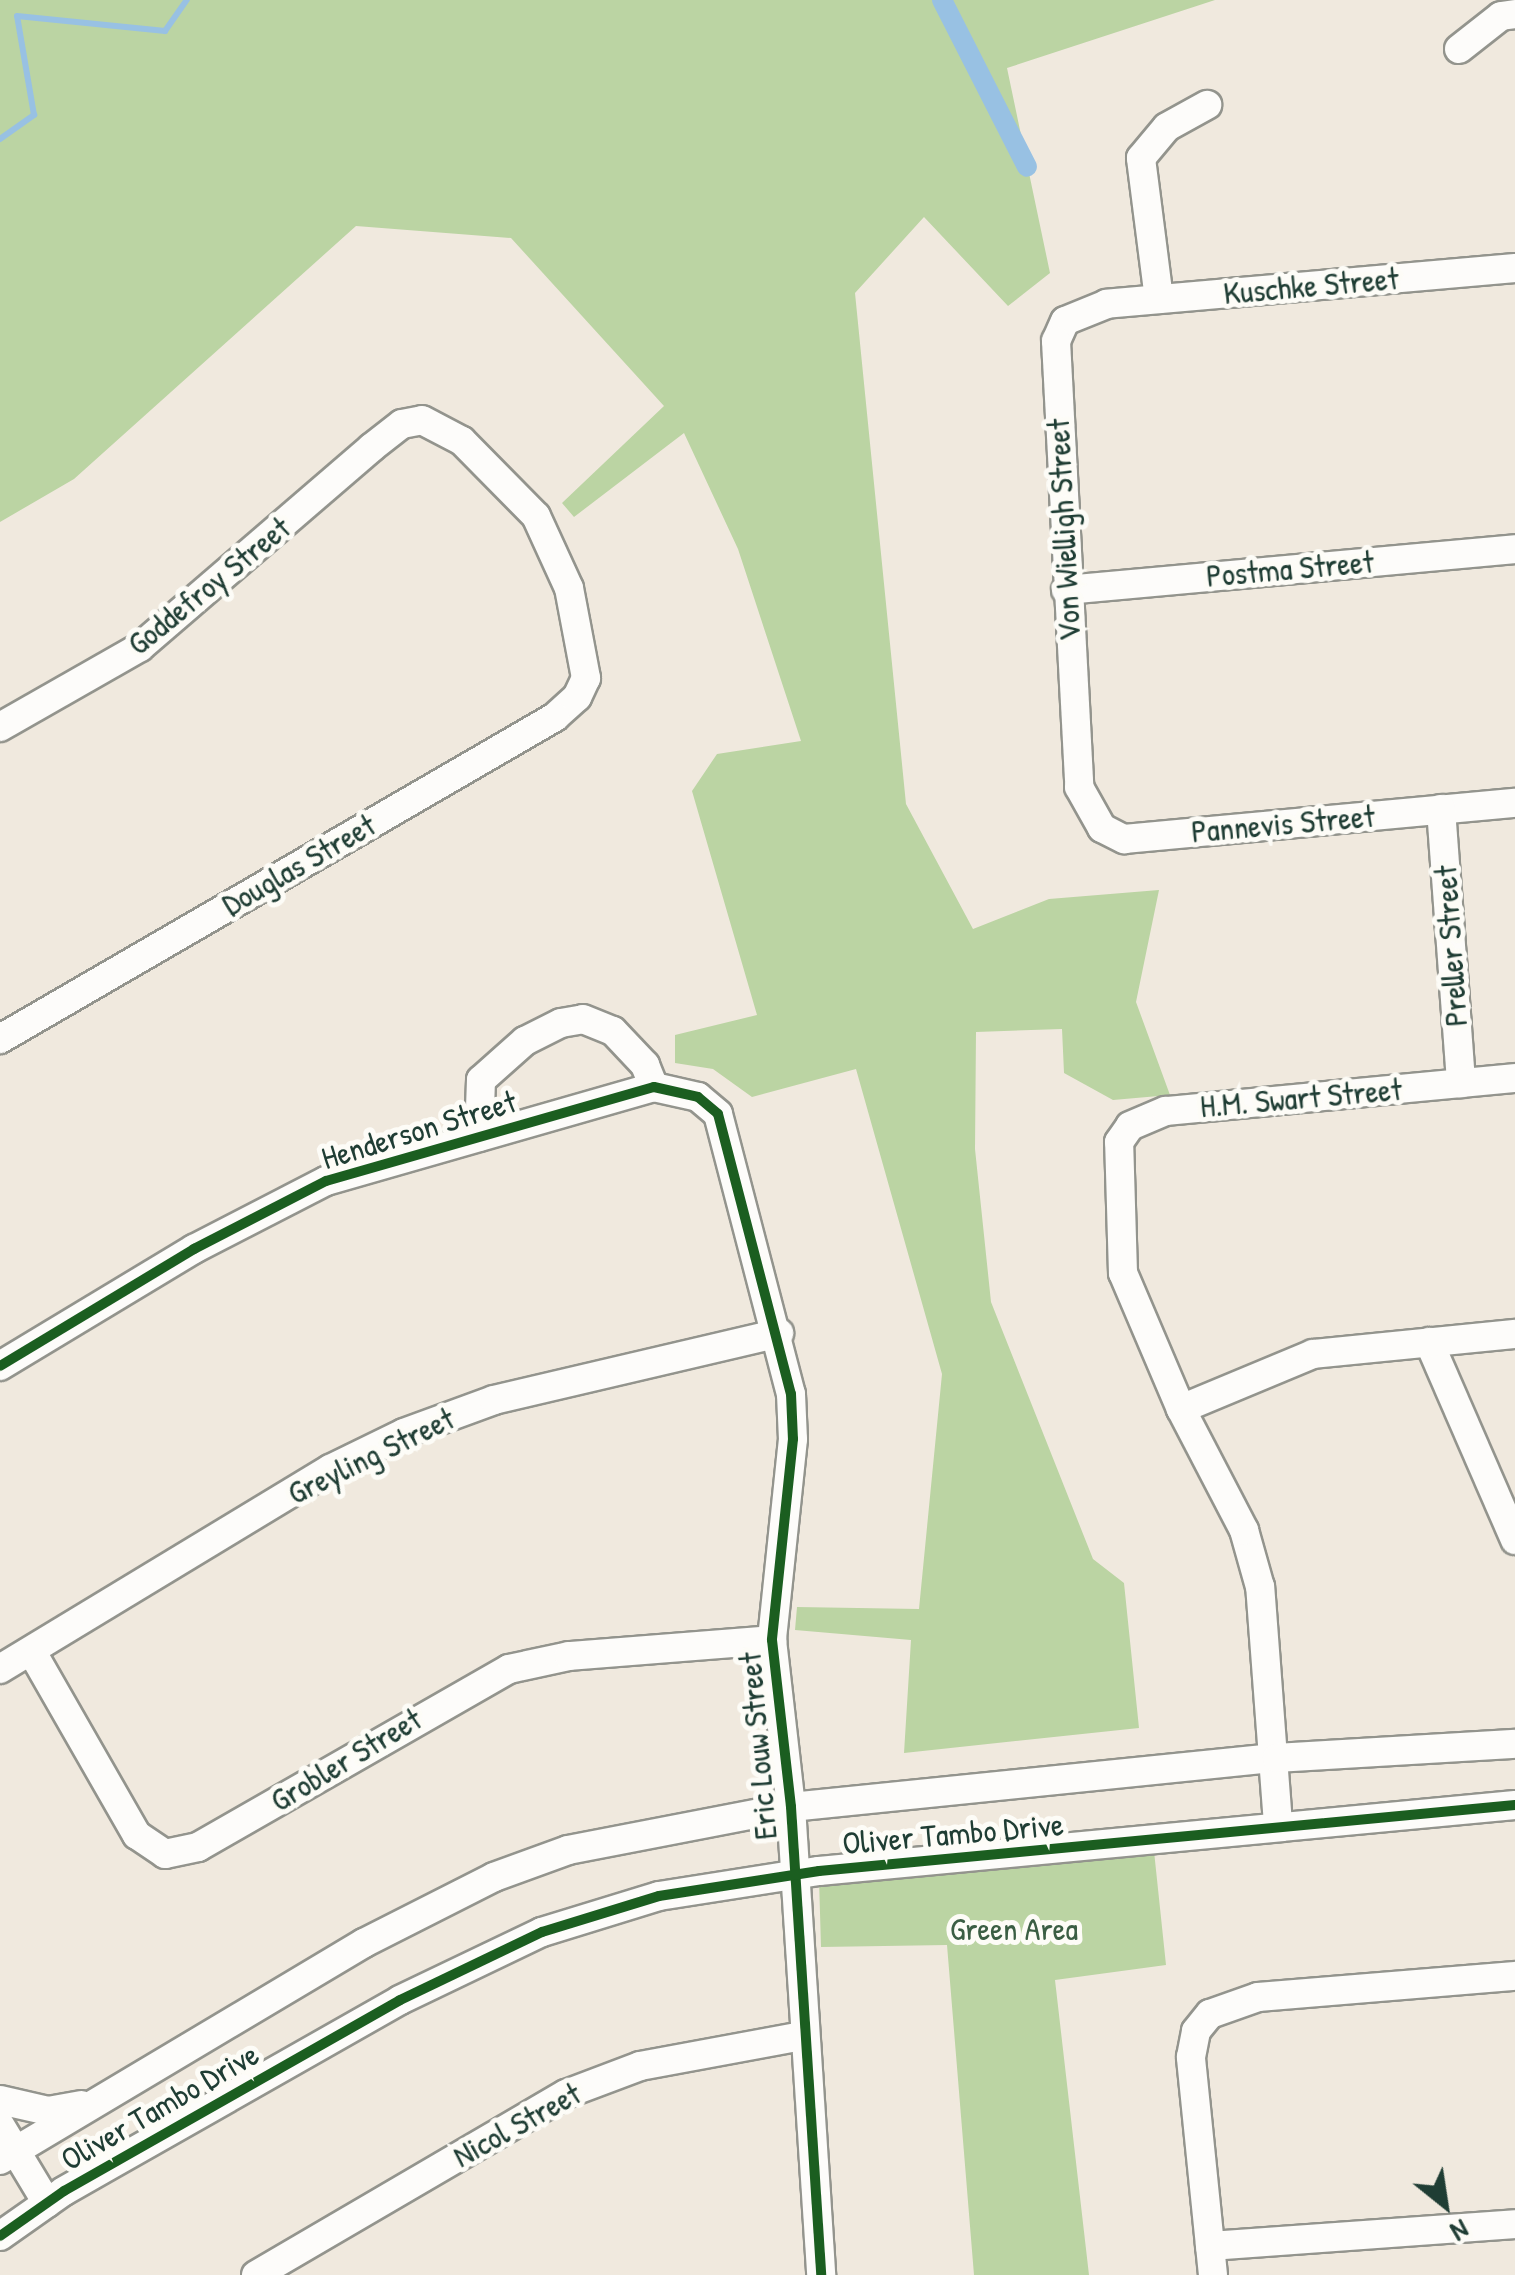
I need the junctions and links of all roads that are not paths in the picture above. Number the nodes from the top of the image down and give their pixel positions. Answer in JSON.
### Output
{"nodes":[{"id":1,"x":1515,"y":14,"type":"edge"},
{"id":2,"x":1460,"y":49,"type":"dead end"},
{"id":3,"x":1207,"y":105,"type":"dead end"},
{"id":4,"x":1515,"y":268,"type":"edge"},
{"id":5,"x":1159,"y":299,"type":"junction"},
{"id":6,"x":1107,"y":304,"type":"joint"},
{"id":7,"x":402,"y":424,"type":"joint"},
{"id":8,"x":1515,"y":550,"type":"edge"},
{"id":9,"x":1066,"y":590,"type":"junction"},
{"id":10,"x":0,"y":727,"type":"edge"},
{"id":11,"x":1079,"y":786,"type":"joint"},
{"id":12,"x":1515,"y":803,"type":"edge"},
{"id":13,"x":1441,"y":810,"type":"junction"},
{"id":14,"x":0,"y":1039,"type":"edge"},
{"id":15,"x":1515,"y":1078,"type":"edge"},
{"id":16,"x":1460,"y":1083,"type":"junction"},
{"id":17,"x":654,"y":1087,"type":"junction"},
{"id":18,"x":479,"y":1137,"type":"junction"},
{"id":19,"x":779,"y":1333,"type":"junction"},
{"id":20,"x":1515,"y":1334,"type":"edge"},
{"id":21,"x":1429,"y":1342,"type":"junction"},
{"id":22,"x":0,"y":1366,"type":"edge"},
{"id":23,"x":1181,"y":1409,"type":"junction"},
{"id":24,"x":1515,"y":1540,"type":"edge"},
{"id":25,"x":772,"y":1640,"type":"junction"},
{"id":26,"x":32,"y":1652,"type":"junction"},
{"id":27,"x":0,"y":1669,"type":"edge"},
{"id":28,"x":1515,"y":1744,"type":"edge"},
{"id":29,"x":1277,"y":1758,"type":"junction"},
{"id":30,"x":1515,"y":1805,"type":"edge"},
{"id":31,"x":791,"y":1807,"type":"junction"},
{"id":32,"x":1278,"y":1824,"type":"junction"},
{"id":33,"x":794,"y":1874,"type":"junction"},
{"id":34,"x":1515,"y":1976,"type":"edge"},
{"id":35,"x":802,"y":2036,"type":"junction"},
{"id":36,"x":0,"y":2100,"type":"edge"},
{"id":37,"x":91,"y":2104,"type":"junction"},
{"id":38,"x":0,"y":2125,"type":"edge"},
{"id":39,"x":7,"y":2155,"type":"edge"},
{"id":40,"x":46,"y":2203,"type":"junction"},
{"id":41,"x":1515,"y":2224,"type":"edge"},
{"id":42,"x":0,"y":2236,"type":"edge"},
{"id":43,"x":1210,"y":2246,"type":"junction"},
{"id":44,"x":256,"y":2275,"type":"edge"},
{"id":45,"x":821,"y":2275,"type":"edge"},
{"id":46,"x":1212,"y":2275,"type":"edge"}],
"edges":[{"from":1,"to":2,"type":"street"},
{"from":3,"to":5,"type":"street"},
{"from":4,"to":5,"type":"street","name":"Kuschke Street"},
{"from":5,"to":6,"type":"street","name":"Kuschke Street"},
{"from":6,"to":9,"type":"street","name":"Von Wielligh Street"},
{"from":7,"to":10,"type":"street","name":"Goddefroy Street"},
{"from":7,"to":14,"type":"street","name":"Douglas Street"},
{"from":8,"to":9,"type":"street","name":"Postma Street"},
{"from":9,"to":11,"type":"street","name":"Von Wielligh Street"},
{"from":11,"to":13,"type":"street","name":"Pannevis Street"},
{"from":12,"to":13,"type":"street","name":"Pannevis Street"},
{"from":13,"to":16,"type":"street","name":"Preller Street"},
{"from":15,"to":16,"type":"street","name":"H.M. Swart Street"},
{"from":16,"to":23,"type":"street","name":"H.M. Swart Street"},
{"from":17,"to":18,"type":"street","name":"Henderson Street"},
{"from":17,"to":18,"type":"street"},
{"from":17,"to":19,"type":"street","name":"Eric Louw Street"},
{"from":18,"to":22,"type":"street","name":"Henderson Street"},
{"from":19,"to":25,"type":"street","name":"Eric Louw Street"},
{"from":19,"to":26,"type":"street","name":"Greyling Street"},
{"from":20,"to":21,"type":"street"},
{"from":21,"to":23,"type":"street"},
{"from":21,"to":24,"type":"street"},
{"from":23,"to":29,"type":"street"},
{"from":25,"to":26,"type":"street","name":"Grobler Street"},
{"from":25,"to":31,"type":"street","name":"Eric Louw Street"},
{"from":26,"to":27,"type":"street","name":"Greyling Street"},
{"from":28,"to":29,"type":"street","name":"Oliver Tambo Drive"},
{"from":29,"to":31,"type":"street","name":"Oliver Tambo Drive"},
{"from":29,"to":32,"type":"street"},
{"from":30,"to":32,"type":"street","name":"Oliver Tambo Drive"},
{"from":31,"to":33,"type":"street","name":"Eric Louw Street"},
{"from":31,"to":37,"type":"street","name":"Oliver Tambo Drive"},
{"from":32,"to":33,"type":"street","name":"Oliver Tambo Drive"},
{"from":33,"to":35,"type":"street","name":"Eric Louw Street"},
{"from":33,"to":40,"type":"street","name":"Oliver Tambo Drive"},
{"from":34,"to":43,"type":"street"},
{"from":35,"to":44,"type":"street","name":"Nicol Street"},
{"from":35,"to":45,"type":"street","name":"Eric Louw Street"},
{"from":36,"to":37,"type":"street"},
{"from":37,"to":39,"type":"street","name":"Oliver Tambo Drive"},
{"from":38,"to":39,"type":"street"},
{"from":39,"to":40,"type":"street"},
{"from":40,"to":42,"type":"street","name":"Oliver Tambo Drive"},
{"from":41,"to":43,"type":"street"},
{"from":43,"to":46,"type":"street"}]}
